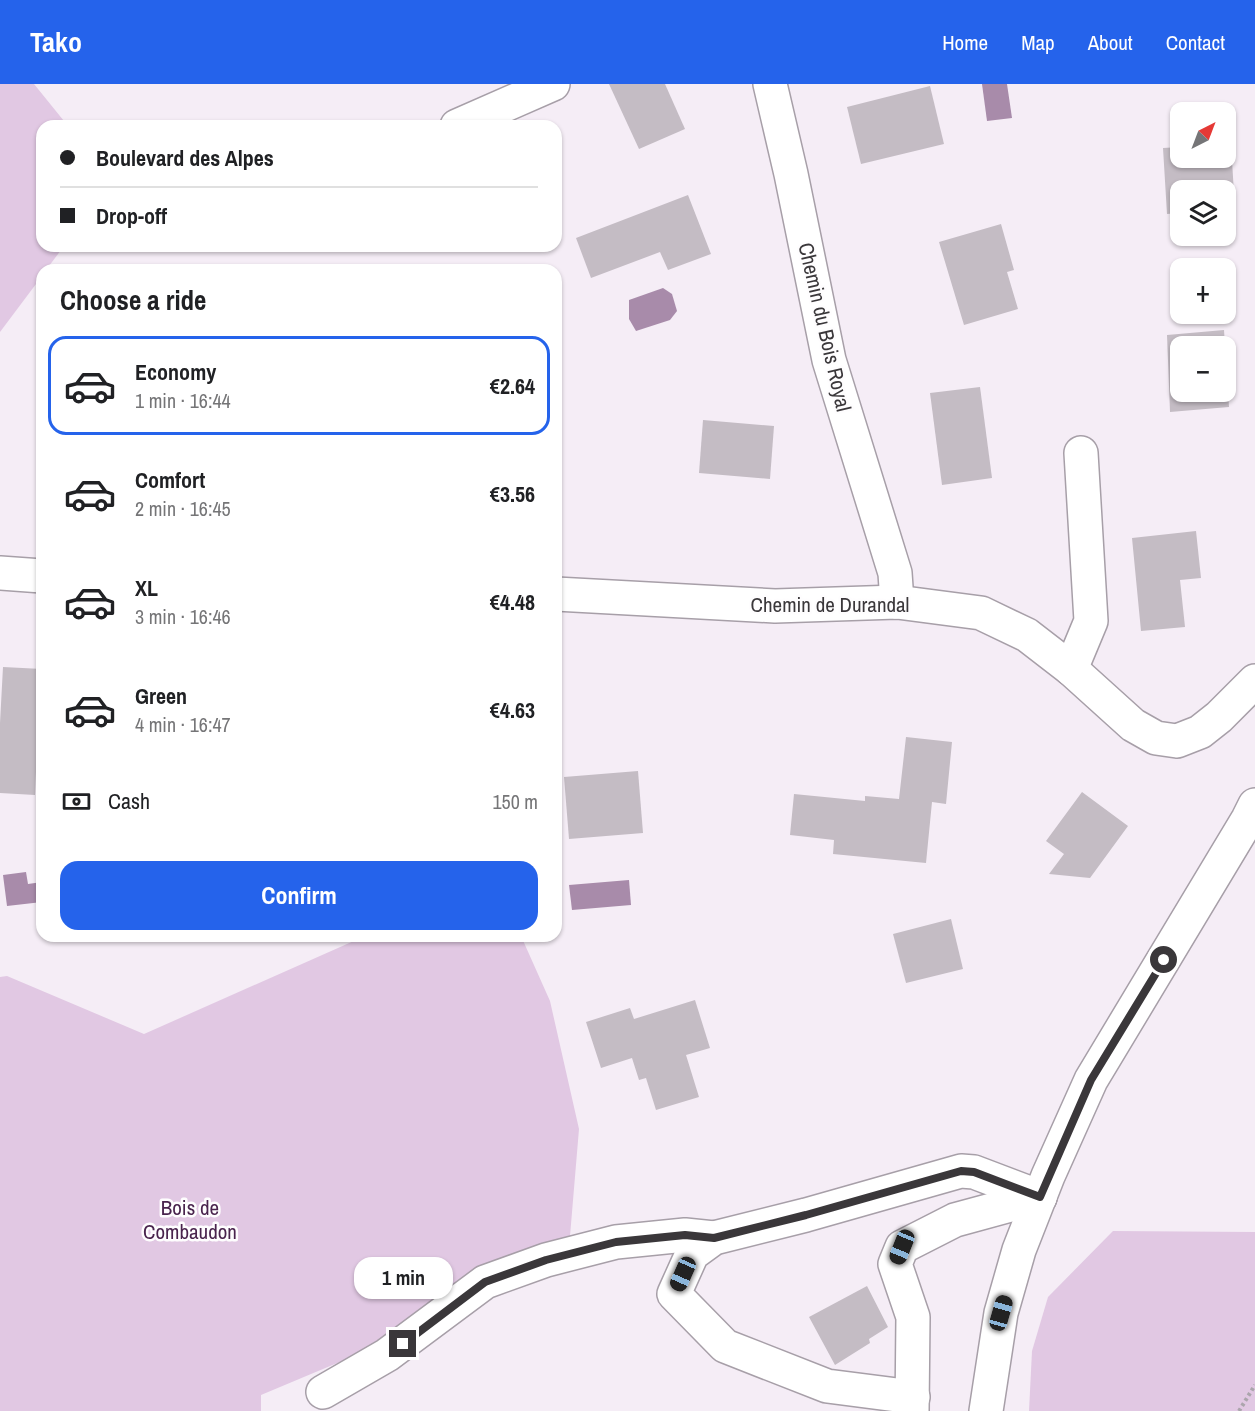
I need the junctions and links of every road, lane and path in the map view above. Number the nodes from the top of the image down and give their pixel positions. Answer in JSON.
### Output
{"nodes":[{"id":1,"x":553,"y":84,"type":"edge"},
{"id":2,"x":770,"y":84,"type":"edge"},
{"id":3,"x":471,"y":120,"type":"edge"},
{"id":4,"x":1081,"y":453,"type":"dead end"},
{"id":5,"x":0,"y":573,"type":"edge"},
{"id":6,"x":36,"y":576,"type":"edge"},
{"id":7,"x":562,"y":594,"type":"edge"},
{"id":8,"x":897,"y":602,"type":"junction"},
{"id":9,"x":1071,"y":669,"type":"junction"},
{"id":10,"x":1255,"y":681,"type":"edge"},
{"id":11,"x":1255,"y":805,"type":"edge"},
{"id":12,"x":1040,"y":1197,"type":"junction"},
{"id":13,"x":714,"y":1238,"type":"junction"},
{"id":14,"x":1255,"y":1384,"type":"edge"},
{"id":15,"x":323,"y":1392,"type":"dead end"},
{"id":16,"x":912,"y":1404,"type":"edge"},
{"id":17,"x":986,"y":1411,"type":"edge"},
{"id":18,"x":1239,"y":1411,"type":"edge"}],
"edges":[{"from":1,"to":3,"type":"street"},
{"from":2,"to":8,"type":"street","name":"Chemin du Bois Royal"},
{"from":4,"to":9,"type":"street"},
{"from":5,"to":6,"type":"street"},
{"from":7,"to":8,"type":"street","name":"Chemin de Durandal"},
{"from":8,"to":9,"type":"street","name":"Chemin de Durandal"},
{"from":9,"to":10,"type":"street","name":"Chemin de Durandal"},
{"from":11,"to":12,"type":"street"},
{"from":12,"to":13,"type":"street"},
{"from":12,"to":16,"type":"street"},
{"from":12,"to":17,"type":"street"},
{"from":13,"to":15,"type":"street"},
{"from":13,"to":16,"type":"street"},
{"from":14,"to":18,"type":"path"}]}
